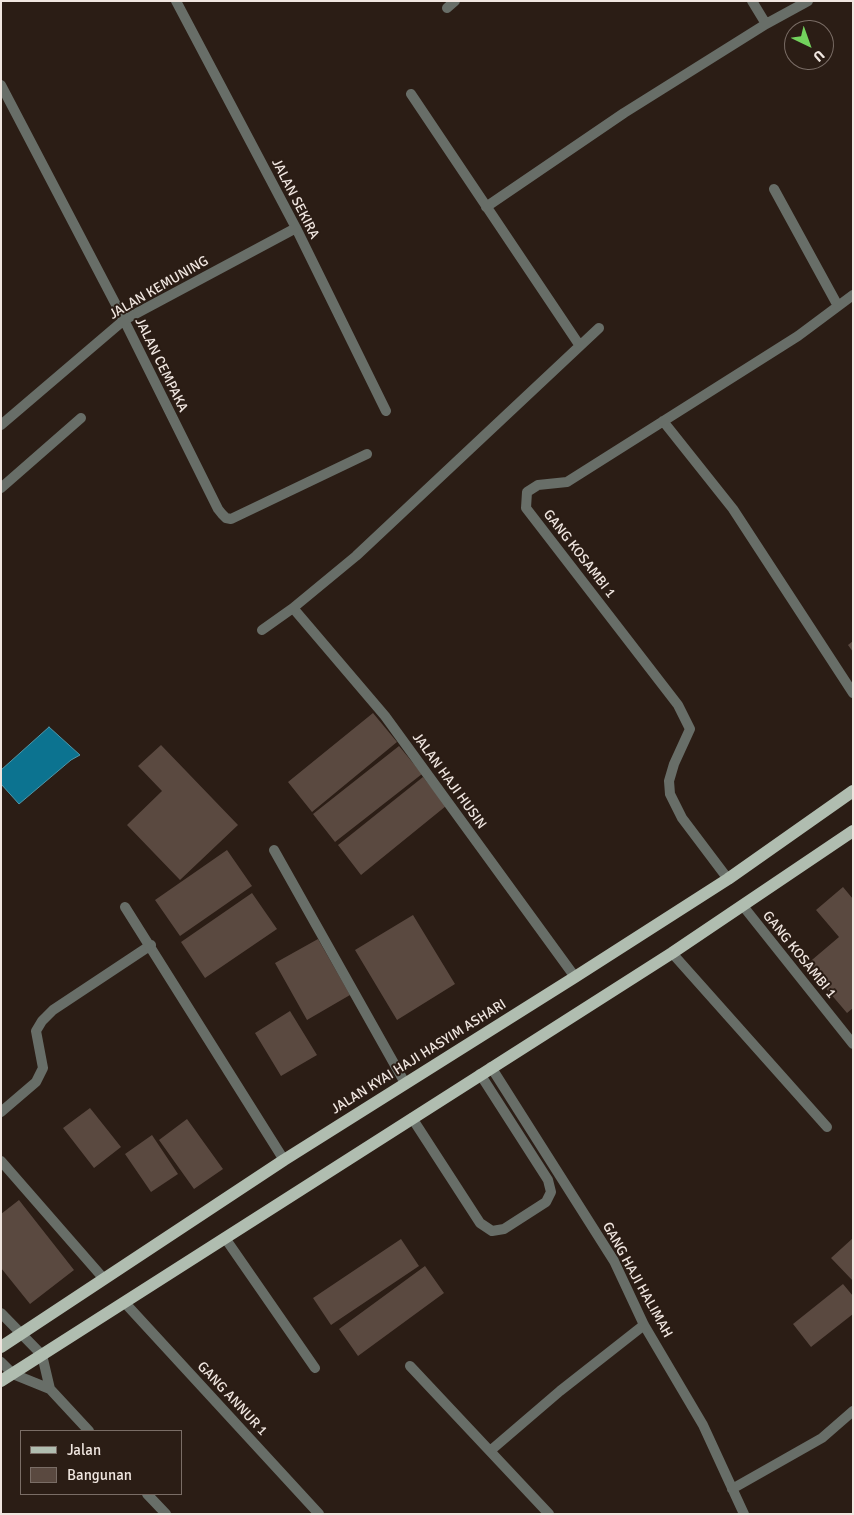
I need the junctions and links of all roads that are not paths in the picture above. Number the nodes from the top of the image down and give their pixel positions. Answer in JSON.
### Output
{"nodes":[{"id":1,"x":176,"y":1,"type":"edge"},
{"id":2,"x":752,"y":1,"type":"edge"},
{"id":3,"x":808,"y":1,"type":"edge"},
{"id":4,"x":766,"y":24,"type":"junction"},
{"id":5,"x":1,"y":84,"type":"edge"},
{"id":6,"x":411,"y":94,"type":"dead end"},
{"id":7,"x":774,"y":189,"type":"dead end"},
{"id":8,"x":486,"y":208,"type":"junction"},
{"id":9,"x":296,"y":228,"type":"junction"},
{"id":10,"x":853,"y":296,"type":"edge"},
{"id":11,"x":838,"y":306,"type":"junction"},
{"id":12,"x":124,"y":320,"type":"junction"},
{"id":13,"x":599,"y":328,"type":"dead end"},
{"id":14,"x":580,"y":346,"type":"junction"},
{"id":15,"x":386,"y":412,"type":"dead end"},
{"id":16,"x":81,"y":418,"type":"dead end"},
{"id":17,"x":662,"y":421,"type":"junction"},
{"id":18,"x":1,"y":425,"type":"edge"},
{"id":19,"x":367,"y":454,"type":"dead end"},
{"id":20,"x":1,"y":488,"type":"edge"},
{"id":21,"x":293,"y":608,"type":"junction"},
{"id":22,"x":262,"y":630,"type":"dead end"},
{"id":23,"x":853,"y":693,"type":"edge"},
{"id":24,"x":853,"y":791,"type":"edge"},
{"id":25,"x":853,"y":831,"type":"edge"},
{"id":26,"x":274,"y":850,"type":"dead end"},
{"id":27,"x":728,"y":878,"type":"junction"},
{"id":28,"x":743,"y":906,"type":"junction"},
{"id":29,"x":125,"y":907,"type":"dead end"},
{"id":30,"x":150,"y":945,"type":"junction"},
{"id":31,"x":672,"y":953,"type":"junction"},
{"id":32,"x":575,"y":977,"type":"junction"},
{"id":33,"x":853,"y":1044,"type":"edge"},
{"id":34,"x":486,"y":1071,"type":"junction"},
{"id":35,"x":404,"y":1083,"type":"junction"},
{"id":36,"x":1,"y":1112,"type":"edge"},
{"id":37,"x":412,"y":1118,"type":"junction"},
{"id":38,"x":827,"y":1127,"type":"dead end"},
{"id":39,"x":284,"y":1160,"type":"junction"},
{"id":40,"x":1,"y":1161,"type":"edge"},
{"id":41,"x":225,"y":1238,"type":"junction"},
{"id":42,"x":104,"y":1280,"type":"junction"},
{"id":43,"x":125,"y":1303,"type":"junction"},
{"id":44,"x":1,"y":1313,"type":"edge"},
{"id":45,"x":644,"y":1325,"type":"junction"},
{"id":46,"x":22,"y":1334,"type":"junction"},
{"id":47,"x":1,"y":1347,"type":"edge"},
{"id":48,"x":42,"y":1355,"type":"junction"},
{"id":49,"x":1,"y":1362,"type":"edge"},
{"id":50,"x":410,"y":1366,"type":"dead end"},
{"id":51,"x":315,"y":1368,"type":"dead end"},
{"id":52,"x":13,"y":1374,"type":"junction"},
{"id":53,"x":1,"y":1381,"type":"edge"},
{"id":54,"x":50,"y":1389,"type":"junction"},
{"id":55,"x":853,"y":1411,"type":"edge"},
{"id":56,"x":88,"y":1430,"type":"edge"},
{"id":57,"x":490,"y":1451,"type":"junction"},
{"id":58,"x":732,"y":1488,"type":"junction"},
{"id":59,"x":149,"y":1495,"type":"edge"},
{"id":60,"x":166,"y":1514,"type":"edge"},
{"id":61,"x":320,"y":1514,"type":"edge"},
{"id":62,"x":549,"y":1514,"type":"edge"},
{"id":63,"x":744,"y":1514,"type":"edge"}],
"edges":[{"from":1,"to":9,"type":"street","name":"JALAN SEKIRA"},
{"from":2,"to":4,"type":"street"},
{"from":3,"to":4,"type":"street"},
{"from":4,"to":8,"type":"street"},
{"from":5,"to":12,"type":"street","name":"JALAN CEMPAKA"},
{"from":6,"to":8,"type":"street"},
{"from":7,"to":11,"type":"street"},
{"from":8,"to":14,"type":"street"},
{"from":9,"to":12,"type":"street","name":"JALAN KEMUNING"},
{"from":9,"to":15,"type":"street","name":"JALAN SEKIRA"},
{"from":10,"to":11,"type":"street","name":"GANG KOSAMBI 1"},
{"from":11,"to":17,"type":"street","name":"GANG KOSAMBI 1"},
{"from":12,"to":18,"type":"street","name":"JALAN KEMUNING"},
{"from":12,"to":19,"type":"street","name":"JALAN CEMPAKA"},
{"from":13,"to":14,"type":"street"},
{"from":14,"to":21,"type":"street"},
{"from":16,"to":20,"type":"street"},
{"from":17,"to":23,"type":"street"},
{"from":17,"to":27,"type":"street","name":"GANG KOSAMBI 1"},
{"from":21,"to":22,"type":"street"},
{"from":21,"to":32,"type":"street","name":"JALAN HAJI HUSIN"},
{"from":24,"to":27,"type":"main road","name":"JALAN KYAI HAJI HASYIM ASHARI"},
{"from":25,"to":28,"type":"main road"},
{"from":26,"to":35,"type":"street"},
{"from":27,"to":32,"type":"main road","name":"JALAN KYAI HAJI HASYIM ASHARI"},
{"from":28,"to":31,"type":"main road"},
{"from":28,"to":33,"type":"street","name":"GANG KOSAMBI 1"},
{"from":29,"to":30,"type":"street"},
{"from":30,"to":36,"type":"street"},
{"from":30,"to":39,"type":"street"},
{"from":31,"to":34,"type":"main road"},
{"from":31,"to":38,"type":"street"},
{"from":32,"to":35,"type":"main road","name":"JALAN KYAI HAJI HASYIM ASHARI"},
{"from":34,"to":37,"type":"main road"},
{"from":34,"to":37,"type":"street"},
{"from":34,"to":45,"type":"street","name":"GANG HAJI HALIMAH"},
{"from":35,"to":39,"type":"main road","name":"JALAN KYAI HAJI HASYIM ASHARI"},
{"from":37,"to":41,"type":"main road"},
{"from":39,"to":42,"type":"main road","name":"JALAN KYAI HAJI HASYIM ASHARI"},
{"from":40,"to":42,"type":"street"},
{"from":41,"to":43,"type":"main road"},
{"from":41,"to":51,"type":"street"},
{"from":42,"to":46,"type":"main road","name":"JALAN KYAI HAJI HASYIM ASHARI"},
{"from":43,"to":48,"type":"main road"},
{"from":43,"to":61,"type":"street","name":"GANG ANNUR 1"},
{"from":44,"to":46,"type":"street"},
{"from":45,"to":57,"type":"street"},
{"from":45,"to":58,"type":"street","name":"GANG HAJI HALIMAH"},
{"from":46,"to":47,"type":"main road","name":"JALAN KYAI HAJI HASYIM ASHARI"},
{"from":46,"to":48,"type":"street"},
{"from":48,"to":52,"type":"main road"},
{"from":48,"to":54,"type":"street"},
{"from":49,"to":52,"type":"street"},
{"from":50,"to":57,"type":"street"},
{"from":52,"to":53,"type":"main road"},
{"from":52,"to":54,"type":"street"},
{"from":54,"to":56,"type":"street"},
{"from":55,"to":58,"type":"street"},
{"from":57,"to":62,"type":"street"},
{"from":58,"to":63,"type":"street","name":"GANG HAJI HALIMAH"},
{"from":59,"to":60,"type":"street"}]}
